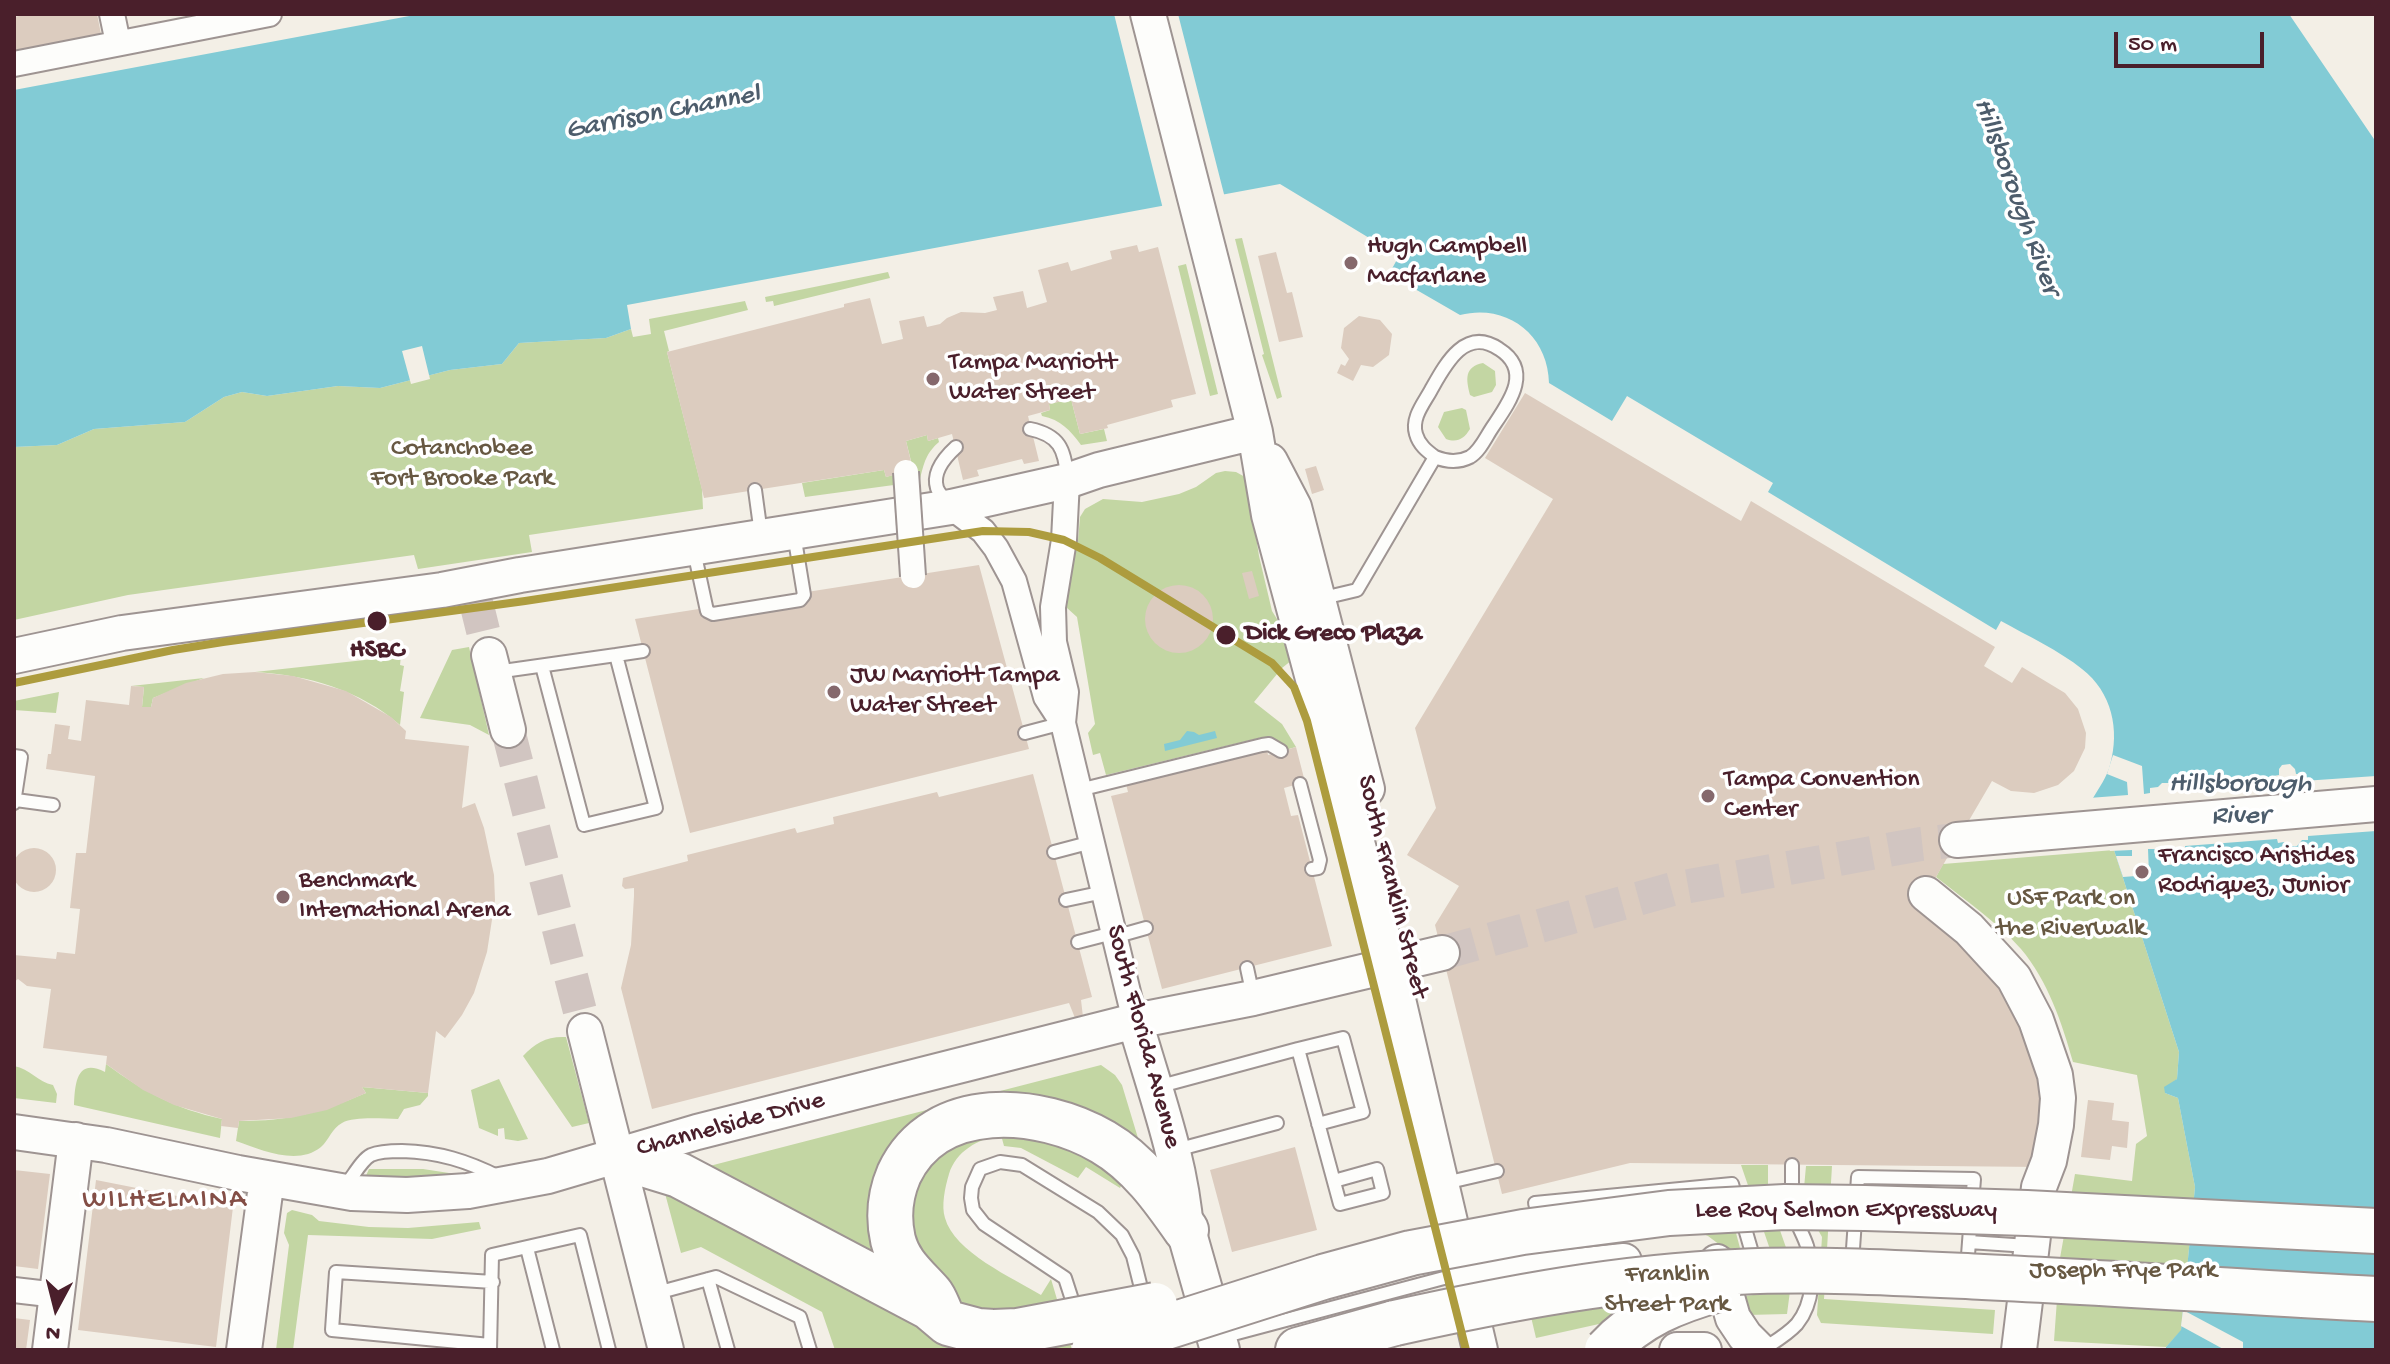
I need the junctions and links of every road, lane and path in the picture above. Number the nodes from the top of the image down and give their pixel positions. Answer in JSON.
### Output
{"nodes":[{"id":1,"x":112,"y":14,"type":"edge"},
{"id":2,"x":269,"y":14,"type":"edge"},
{"id":3,"x":1148,"y":14,"type":"edge"},
{"id":4,"x":118,"y":43,"type":"junction"},
{"id":5,"x":14,"y":64,"type":"edge"},
{"id":6,"x":1030,"y":429,"type":"dead end"},
{"id":7,"x":1255,"y":432,"type":"junction"},
{"id":8,"x":956,"y":447,"type":"dead end"},
{"id":9,"x":1435,"y":457,"type":"junction"},
{"id":10,"x":906,"y":472,"type":"dead end"},
{"id":11,"x":1067,"y":481,"type":"junction"},
{"id":12,"x":755,"y":490,"type":"dead end"},
{"id":13,"x":951,"y":507,"type":"junction"},
{"id":14,"x":778,"y":534,"type":"junction"},
{"id":15,"x":694,"y":548,"type":"junction"},
{"id":16,"x":913,"y":576,"type":"dead end"},
{"id":17,"x":1306,"y":602,"type":"junction"},
{"id":18,"x":643,"y":651,"type":"dead end"},
{"id":19,"x":616,"y":655,"type":"junction"},
{"id":20,"x":14,"y":656,"type":"edge"},
{"id":21,"x":491,"y":664,"type":"joint"},
{"id":22,"x":542,"y":666,"type":"junction"},
{"id":23,"x":1063,"y":723,"type":"junction"},
{"id":24,"x":508,"y":730,"type":"tunnel mouth"},
{"id":25,"x":1025,"y":733,"type":"dead end"},
{"id":26,"x":1281,"y":751,"type":"dead end"},
{"id":27,"x":14,"y":756,"type":"edge"},
{"id":28,"x":1300,"y":784,"type":"dead end"},
{"id":29,"x":1079,"y":790,"type":"junction"},
{"id":30,"x":15,"y":802,"type":"edge"},
{"id":31,"x":2376,"y":804,"type":"edge"},
{"id":32,"x":53,"y":805,"type":"dead end"},
{"id":33,"x":1957,"y":840,"type":"tunnel mouth"},
{"id":34,"x":1092,"y":842,"type":"junction"},
{"id":35,"x":1054,"y":852,"type":"dead end"},
{"id":36,"x":1312,"y":869,"type":"dead end"},
{"id":37,"x":1104,"y":892,"type":"junction"},
{"id":38,"x":1926,"y":894,"type":"dead end"},
{"id":39,"x":1066,"y":900,"type":"dead end"},
{"id":40,"x":1146,"y":928,"type":"dead end"},
{"id":41,"x":1114,"y":935,"type":"junction"},
{"id":42,"x":1078,"y":942,"type":"dead end"},
{"id":43,"x":1414,"y":960,"type":"junction"},
{"id":44,"x":1135,"y":1021,"type":"junction"},
{"id":45,"x":585,"y":1031,"type":"tunnel mouth"},
{"id":46,"x":1298,"y":1049,"type":"junction"},
{"id":47,"x":1154,"y":1088,"type":"junction"},
{"id":48,"x":1277,"y":1123,"type":"dead end"},
{"id":49,"x":1318,"y":1124,"type":"junction"},
{"id":50,"x":14,"y":1132,"type":"edge"},
{"id":51,"x":76,"y":1140,"type":"junction"},
{"id":52,"x":1172,"y":1151,"type":"junction"},
{"id":53,"x":617,"y":1156,"type":"junction"},
{"id":54,"x":1792,"y":1165,"type":"dead end"},
{"id":55,"x":1497,"y":1171,"type":"dead end"},
{"id":56,"x":267,"y":1178,"type":"junction"},
{"id":57,"x":1334,"y":1181,"type":"dead end"},
{"id":58,"x":1451,"y":1181,"type":"junction"},
{"id":59,"x":1186,"y":1230,"type":"junction"},
{"id":60,"x":2376,"y":1231,"type":"edge"},
{"id":61,"x":1969,"y":1242,"type":"junction"},
{"id":62,"x":2031,"y":1246,"type":"junction"},
{"id":63,"x":527,"y":1248,"type":"junction"},
{"id":64,"x":1549,"y":1255,"type":"junction"},
{"id":65,"x":1470,"y":1264,"type":"junction"},
{"id":66,"x":1799,"y":1274,"type":"junction"},
{"id":67,"x":1323,"y":1277,"type":"junction"},
{"id":68,"x":708,"y":1279,"type":"junction"},
{"id":69,"x":493,"y":1282,"type":"junction"},
{"id":70,"x":14,"y":1290,"type":"edge"},
{"id":71,"x":652,"y":1294,"type":"junction"},
{"id":72,"x":57,"y":1295,"type":"junction"},
{"id":73,"x":2376,"y":1299,"type":"edge"},
{"id":74,"x":942,"y":1316,"type":"junction"},
{"id":75,"x":1395,"y":1323,"type":"junction"},
{"id":76,"x":1215,"y":1346,"type":"edge"},
{"id":77,"x":490,"y":1348,"type":"edge"},
{"id":78,"x":50,"y":1350,"type":"edge"},
{"id":79,"x":244,"y":1350,"type":"edge"},
{"id":80,"x":553,"y":1350,"type":"edge"},
{"id":81,"x":609,"y":1350,"type":"edge"},
{"id":82,"x":666,"y":1350,"type":"edge"},
{"id":83,"x":728,"y":1350,"type":"edge"},
{"id":84,"x":810,"y":1350,"type":"edge"},
{"id":85,"x":1091,"y":1350,"type":"edge"},
{"id":86,"x":1156,"y":1350,"type":"edge"},
{"id":87,"x":1298,"y":1350,"type":"edge"},
{"id":88,"x":1339,"y":1350,"type":"edge"},
{"id":89,"x":1480,"y":1350,"type":"edge"},
{"id":90,"x":1504,"y":1350,"type":"edge"},
{"id":91,"x":1607,"y":1350,"type":"edge"},
{"id":92,"x":1677,"y":1350,"type":"edge"},
{"id":93,"x":1704,"y":1350,"type":"edge"},
{"id":94,"x":1761,"y":1350,"type":"edge"},
{"id":95,"x":2019,"y":1350,"type":"edge"}],
"edges":[{"from":1,"to":4,"type":"street"},
{"from":2,"to":4,"type":"street"},
{"from":3,"to":7,"type":"street","name":"South Franklin Street"},
{"from":4,"to":5,"type":"street"},
{"from":6,"to":11,"type":"lane"},
{"from":7,"to":11,"type":"street"},
{"from":7,"to":17,"type":"street","name":"South Franklin Street"},
{"from":8,"to":13,"type":"lane"},
{"from":9,"to":9,"type":"lane"},
{"from":9,"to":17,"type":"lane"},
{"from":10,"to":16,"type":"street","bridge":true},
{"from":11,"to":13,"type":"street"},
{"from":11,"to":23,"type":"street","name":"South Florida Avenue"},
{"from":12,"to":14,"type":"lane"},
{"from":13,"to":14,"type":"street"},
{"from":13,"to":23,"type":"street","name":"South Florida Avenue"},
{"from":14,"to":15,"type":"street"},
{"from":14,"to":15,"type":"lane"},
{"from":15,"to":20,"type":"street"},
{"from":17,"to":43,"type":"street","name":"South Franklin Street"},
{"from":18,"to":19,"type":"lane"},
{"from":19,"to":22,"type":"lane"},
{"from":19,"to":22,"type":"lane"},
{"from":21,"to":22,"type":"lane"},
{"from":21,"to":24,"type":"street"},
{"from":23,"to":25,"type":"lane"},
{"from":23,"to":29,"type":"street","name":"South Florida Avenue"},
{"from":26,"to":29,"type":"lane"},
{"from":27,"to":30,"type":"lane"},
{"from":28,"to":36,"type":"lane"},
{"from":29,"to":34,"type":"street","name":"South Florida Avenue"},
{"from":30,"to":32,"type":"lane"},
{"from":31,"to":33,"type":"street"},
{"from":34,"to":35,"type":"lane"},
{"from":34,"to":37,"type":"street","name":"South Florida Avenue"},
{"from":37,"to":39,"type":"lane"},
{"from":37,"to":41,"type":"street","name":"South Florida Avenue"},
{"from":38,"to":62,"type":"street"},
{"from":40,"to":41,"type":"lane"},
{"from":41,"to":42,"type":"lane"},
{"from":41,"to":44,"type":"street","name":"South Florida Avenue"},
{"from":43,"to":44,"type":"street","name":"Channelside Drive"},
{"from":43,"to":58,"type":"street","name":"South Franklin Street"},
{"from":44,"to":47,"type":"street","name":"South Florida Avenue"},
{"from":44,"to":53,"type":"street","name":"Channelside Drive"},
{"from":45,"to":53,"type":"street"},
{"from":46,"to":47,"type":"lane"},
{"from":46,"to":49,"type":"lane"},
{"from":46,"to":49,"type":"lane"},
{"from":47,"to":52,"type":"street","name":"South Florida Avenue"},
{"from":48,"to":52,"type":"lane"},
{"from":49,"to":57,"type":"lane"},
{"from":50,"to":51,"type":"street","name":"Channelside Drive"},
{"from":51,"to":56,"type":"street","name":"Channelside Drive"},
{"from":51,"to":72,"type":"street"},
{"from":52,"to":59,"type":"street","name":"South Florida Avenue"},
{"from":53,"to":56,"type":"street","name":"Channelside Drive"},
{"from":53,"to":71,"type":"street"},
{"from":53,"to":74,"type":"highway"},
{"from":54,"to":66,"type":"lane"},
{"from":55,"to":58,"type":"lane"},
{"from":56,"to":79,"type":"street"},
{"from":58,"to":65,"type":"street","name":"South Franklin Street"},
{"from":59,"to":74,"type":"highway"},
{"from":59,"to":76,"type":"main road","name":"South Florida Avenue"},
{"from":60,"to":67,"type":"highway","name":"Lee Roy Selmon Expressway","bridge":true},
{"from":61,"to":61,"type":"lane"},
{"from":61,"to":62,"type":"lane"},
{"from":62,"to":95,"type":"street"},
{"from":63,"to":69,"type":"lane"},
{"from":63,"to":80,"type":"lane"},
{"from":63,"to":81,"type":"lane"},
{"from":64,"to":65,"type":"street"},
{"from":64,"to":66,"type":"lane"},
{"from":64,"to":94,"type":"street"},
{"from":65,"to":76,"type":"lane"},
{"from":65,"to":89,"type":"street","name":"South Franklin Street"},
{"from":65,"to":90,"type":"street","name":"South Franklin Street"},
{"from":66,"to":73,"type":"highway","bridge":true},
{"from":66,"to":75,"type":"highway","bridge":true},
{"from":66,"to":91,"type":"highway","bridge":true},
{"from":66,"to":94,"type":"lane"},
{"from":67,"to":74,"type":"highway","bridge":true},
{"from":67,"to":85,"type":"highway","name":"Lee Roy Selmon Expressway","bridge":true},
{"from":68,"to":71,"type":"lane"},
{"from":68,"to":83,"type":"lane"},
{"from":68,"to":84,"type":"lane"},
{"from":69,"to":77,"type":"lane"},
{"from":69,"to":77,"type":"lane"},
{"from":70,"to":72,"type":"street"},
{"from":71,"to":82,"type":"street"},
{"from":72,"to":78,"type":"street"},
{"from":75,"to":87,"type":"highway"},
{"from":75,"to":88,"type":"highway"},
{"from":85,"to":86,"type":"lane"},
{"from":92,"to":93,"type":"street"}]}
